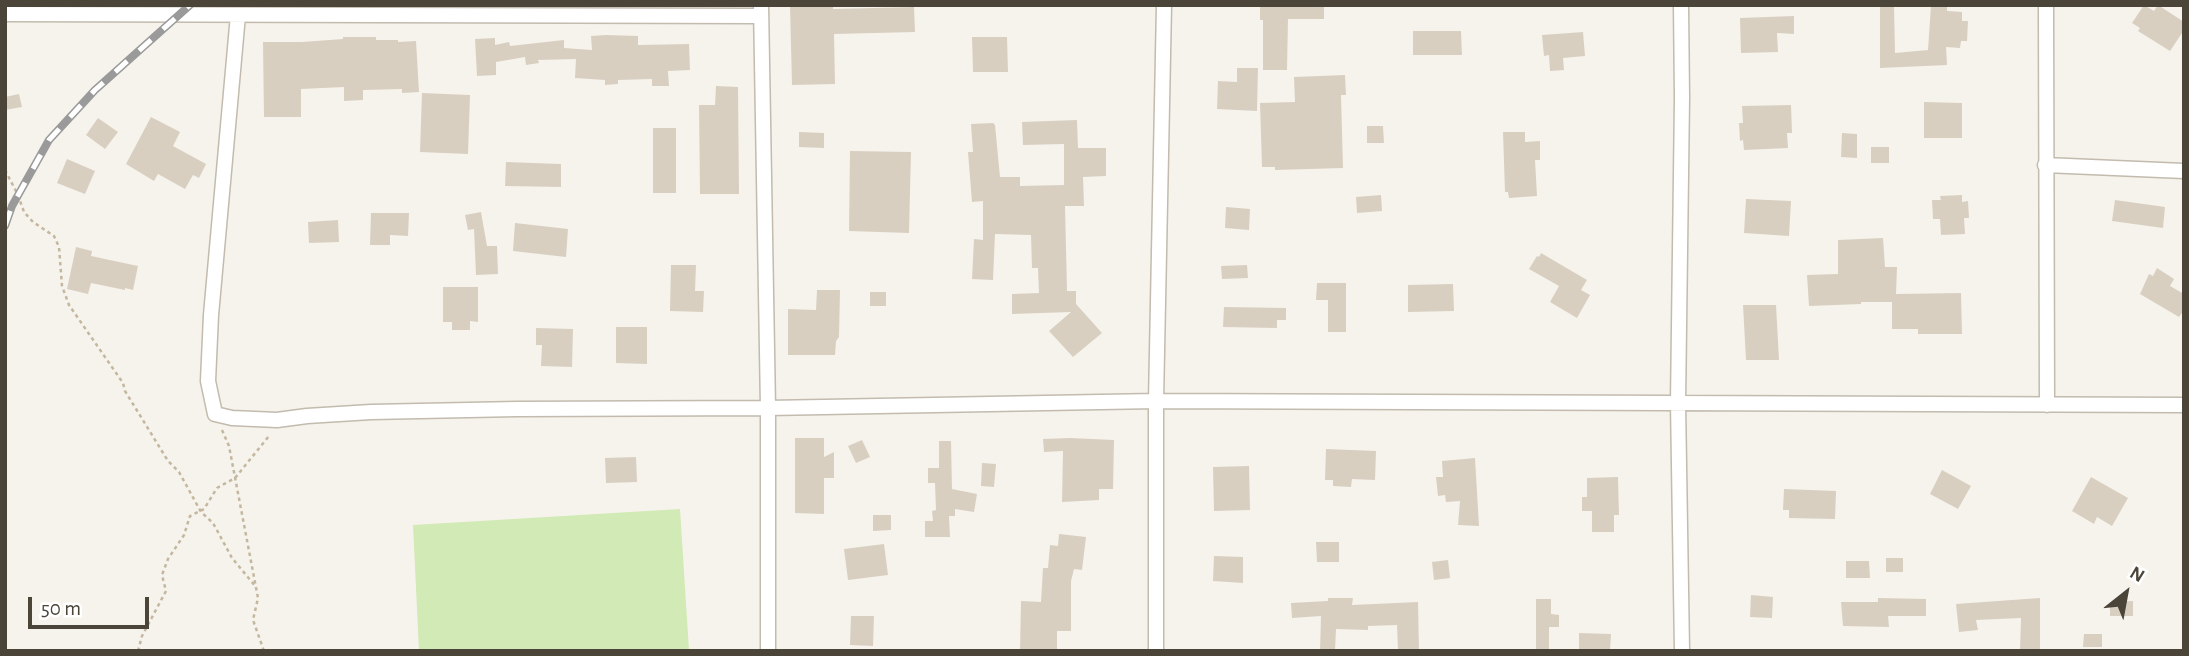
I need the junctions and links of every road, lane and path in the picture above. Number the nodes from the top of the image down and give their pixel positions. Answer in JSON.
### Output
{"nodes":[{"id":1,"x":1164,"y":5,"type":"edge"},
{"id":2,"x":1681,"y":5,"type":"edge"},
{"id":3,"x":2046,"y":5,"type":"edge"},
{"id":4,"x":761,"y":11,"type":"edge"},
{"id":5,"x":5,"y":14,"type":"edge"},
{"id":6,"x":238,"y":15,"type":"junction"},
{"id":7,"x":2045,"y":165,"type":"junction"},
{"id":8,"x":5,"y":170,"type":"edge"},
{"id":9,"x":2184,"y":171,"type":"edge"},
{"id":10,"x":1156,"y":401,"type":"junction"},
{"id":11,"x":1678,"y":403,"type":"junction"},
{"id":12,"x":2047,"y":405,"type":"junction"},
{"id":13,"x":2184,"y":405,"type":"edge"},
{"id":14,"x":768,"y":408,"type":"junction"},
{"id":15,"x":215,"y":414,"type":"junction"},
{"id":16,"x":277,"y":420,"type":"junction"},
{"id":17,"x":235,"y":478,"type":"junction"},
{"id":18,"x":201,"y":512,"type":"junction"},
{"id":19,"x":256,"y":587,"type":"junction"},
{"id":20,"x":138,"y":651,"type":"edge"},
{"id":21,"x":264,"y":651,"type":"edge"},
{"id":22,"x":768,"y":651,"type":"edge"},
{"id":23,"x":1156,"y":651,"type":"edge"},
{"id":24,"x":1682,"y":651,"type":"edge"}],
"edges":[{"from":1,"to":10,"type":"street"},
{"from":2,"to":11,"type":"street"},
{"from":3,"to":7,"type":"street"},
{"from":4,"to":6,"type":"street"},
{"from":4,"to":14,"type":"street"},
{"from":5,"to":6,"type":"street"},
{"from":6,"to":15,"type":"street"},
{"from":7,"to":9,"type":"street"},
{"from":7,"to":12,"type":"street"},
{"from":8,"to":18,"type":"path"},
{"from":10,"to":11,"type":"street"},
{"from":10,"to":14,"type":"street"},
{"from":10,"to":23,"type":"street"},
{"from":11,"to":12,"type":"street"},
{"from":11,"to":24,"type":"street"},
{"from":12,"to":13,"type":"street"},
{"from":14,"to":16,"type":"street"},
{"from":14,"to":22,"type":"street"},
{"from":15,"to":16,"type":"street"},
{"from":15,"to":17,"type":"path"},
{"from":16,"to":17,"type":"path"},
{"from":17,"to":18,"type":"path"},
{"from":17,"to":19,"type":"path"},
{"from":18,"to":19,"type":"path"},
{"from":18,"to":20,"type":"path"},
{"from":19,"to":21,"type":"path"}]}
